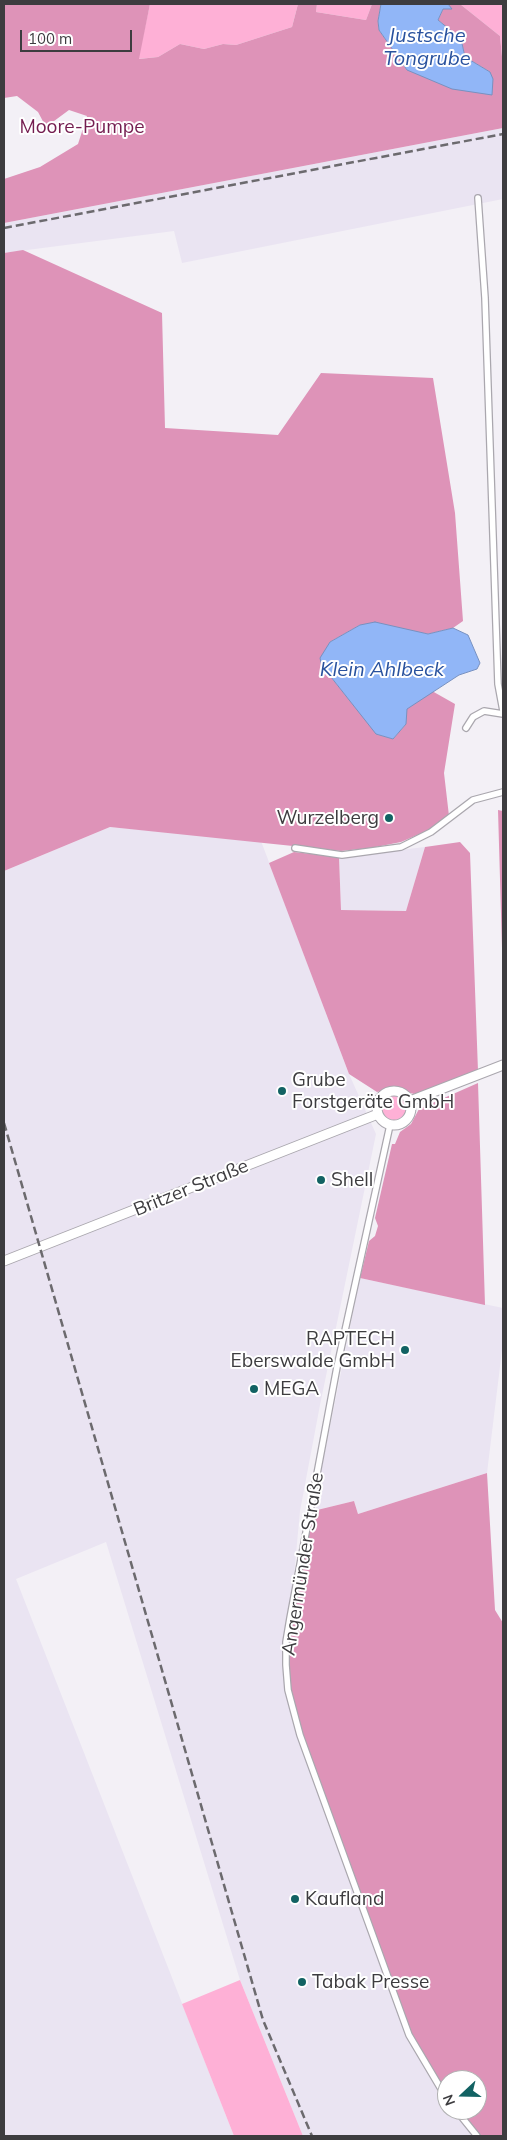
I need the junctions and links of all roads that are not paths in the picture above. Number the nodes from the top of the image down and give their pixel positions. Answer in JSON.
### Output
{"nodes":[{"id":1,"x":478,"y":198,"type":"dead end"},
{"id":2,"x":503,"y":712,"type":"edge"},
{"id":3,"x":466,"y":728,"type":"dead end"},
{"id":4,"x":503,"y":792,"type":"edge"},
{"id":5,"x":295,"y":848,"type":"dead end"},
{"id":6,"x":503,"y":1065,"type":"edge"},
{"id":7,"x":410,"y":1102,"type":"junction"},
{"id":8,"x":378,"y":1114,"type":"junction"},
{"id":9,"x":390,"y":1125,"type":"junction"},
{"id":10,"x":4,"y":1261,"type":"edge"},
{"id":11,"x":437,"y":2082,"type":"edge"},
{"id":12,"x":464,"y":2120,"type":"edge"},
{"id":13,"x":476,"y":2136,"type":"edge"}],
"edges":[{"from":1,"to":2,"type":"street"},
{"from":2,"to":3,"type":"street"},
{"from":4,"to":5,"type":"street"},
{"from":6,"to":7,"type":"main road"},
{"from":7,"to":8,"type":"main road"},
{"from":7,"to":9,"type":"main road"},
{"from":8,"to":9,"type":"main road"},
{"from":8,"to":10,"type":"main road","name":"Britzer Straße"},
{"from":9,"to":11,"type":"street","name":"Angermünder Straße"},
{"from":12,"to":13,"type":"street"}]}
